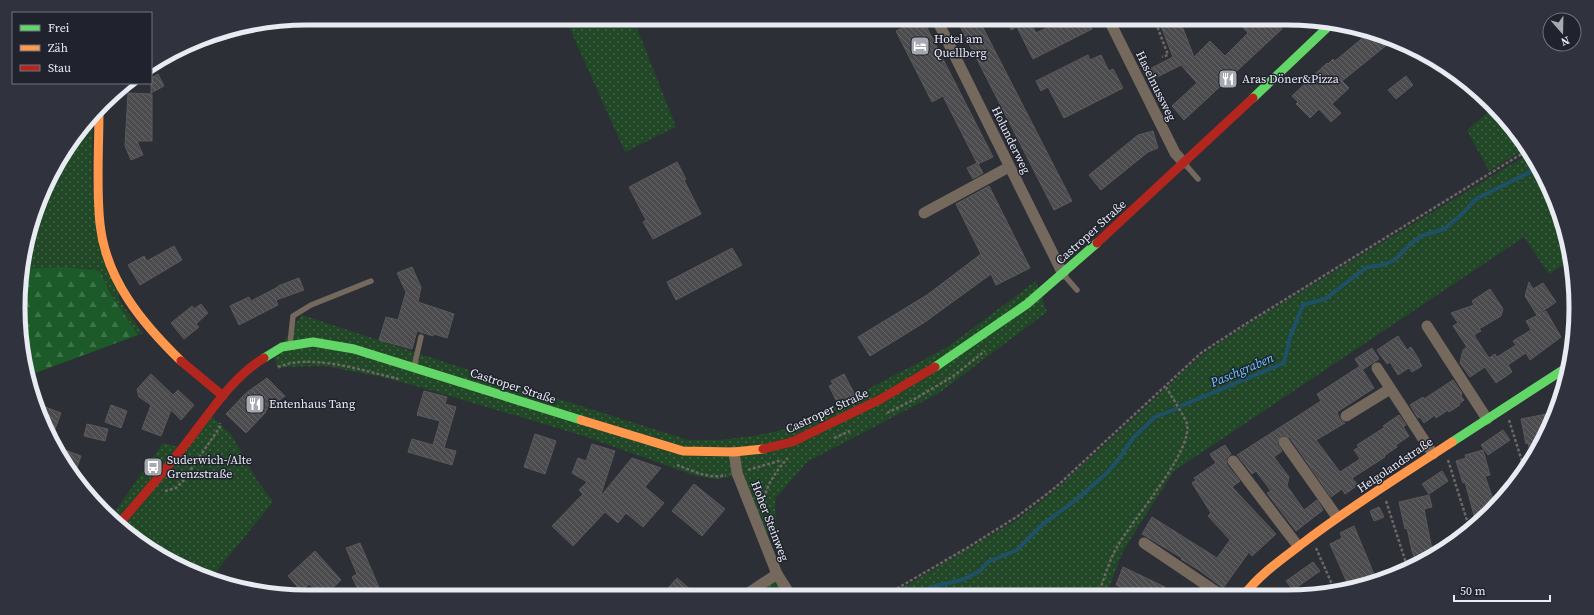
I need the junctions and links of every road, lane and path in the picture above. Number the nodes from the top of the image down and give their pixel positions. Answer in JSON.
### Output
{"nodes":[{"id":1,"x":939,"y":25,"type":"edge"},
{"id":2,"x":1111,"y":25,"type":"edge"},
{"id":3,"x":1157,"y":25,"type":"edge"},
{"id":4,"x":1327,"y":28,"type":"edge"},
{"id":5,"x":1162,"y":57,"type":"dead end"},
{"id":6,"x":99,"y":117,"type":"edge"},
{"id":7,"x":1523,"y":153,"type":"edge"},
{"id":8,"x":1184,"y":162,"type":"junction"},
{"id":9,"x":1010,"y":167,"type":"junction"},
{"id":10,"x":1198,"y":179,"type":"dead end"},
{"id":11,"x":924,"y":213,"type":"dead end"},
{"id":12,"x":1063,"y":274,"type":"junction"},
{"id":13,"x":371,"y":281,"type":"dead end"},
{"id":14,"x":1077,"y":290,"type":"dead end"},
{"id":15,"x":1427,"y":326,"type":"dead end"},
{"id":16,"x":421,"y":337,"type":"dead end"},
{"id":17,"x":290,"y":346,"type":"junction"},
{"id":18,"x":989,"y":348,"type":"dead end"},
{"id":19,"x":414,"y":368,"type":"junction"},
{"id":20,"x":1377,"y":368,"type":"dead end"},
{"id":21,"x":273,"y":369,"type":"dead end"},
{"id":22,"x":1562,"y":371,"type":"edge"},
{"id":23,"x":401,"y":379,"type":"dead end"},
{"id":24,"x":1166,"y":387,"type":"junction"},
{"id":25,"x":1390,"y":389,"type":"junction"},
{"id":26,"x":223,"y":396,"type":"junction"},
{"id":27,"x":1505,"y":407,"type":"junction"},
{"id":28,"x":884,"y":414,"type":"dead end"},
{"id":29,"x":1346,"y":416,"type":"dead end"},
{"id":30,"x":221,"y":418,"type":"dead end"},
{"id":31,"x":1487,"y":419,"type":"junction"},
{"id":32,"x":857,"y":428,"type":"dead end"},
{"id":33,"x":830,"y":440,"type":"dead end"},
{"id":34,"x":1284,"y":442,"type":"dead end"},
{"id":35,"x":1444,"y":447,"type":"junction"},
{"id":36,"x":734,"y":452,"type":"junction"},
{"id":37,"x":1433,"y":454,"type":"junction"},
{"id":38,"x":793,"y":456,"type":"dead end"},
{"id":39,"x":788,"y":458,"type":"junction"},
{"id":40,"x":1233,"y":461,"type":"dead end"},
{"id":41,"x":1522,"y":462,"type":"edge"},
{"id":42,"x":676,"y":465,"type":"dead end"},
{"id":43,"x":737,"y":473,"type":"junction"},
{"id":44,"x":1382,"y":489,"type":"junction"},
{"id":45,"x":159,"y":493,"type":"dead end"},
{"id":46,"x":750,"y":508,"type":"junction"},
{"id":47,"x":1337,"y":517,"type":"junction"},
{"id":48,"x":122,"y":521,"type":"edge"},
{"id":49,"x":1468,"y":524,"type":"edge"},
{"id":50,"x":1311,"y":536,"type":"junction"},
{"id":51,"x":1144,"y":543,"type":"dead end"},
{"id":52,"x":1298,"y":546,"type":"junction"},
{"id":53,"x":1406,"y":563,"type":"edge"},
{"id":54,"x":776,"y":574,"type":"junction"},
{"id":55,"x":1333,"y":586,"type":"edge"},
{"id":56,"x":753,"y":590,"type":"edge"},
{"id":57,"x":786,"y":590,"type":"edge"},
{"id":58,"x":894,"y":590,"type":"edge"},
{"id":59,"x":1100,"y":590,"type":"edge"},
{"id":60,"x":1214,"y":590,"type":"edge"},
{"id":61,"x":1248,"y":590,"type":"edge"}],
"edges":[{"from":1,"to":9,"type":"street","name":"Holunderweg"},
{"from":2,"to":8,"type":"street","name":"Haselnussweg"},
{"from":3,"to":5,"type":"path"},
{"from":4,"to":8,"type":"main road","name":"Castroper Straße"},
{"from":6,"to":26,"type":"main road"},
{"from":7,"to":24,"type":"path"},
{"from":8,"to":10,"type":"lane"},
{"from":8,"to":12,"type":"main road","name":"Castroper Straße"},
{"from":9,"to":11,"type":"street"},
{"from":9,"to":12,"type":"street","name":"Holunderweg"},
{"from":12,"to":14,"type":"lane"},
{"from":12,"to":36,"type":"main road","name":"Castroper Straße"},
{"from":13,"to":17,"type":"lane"},
{"from":15,"to":31,"type":"street"},
{"from":16,"to":19,"type":"lane"},
{"from":17,"to":19,"type":"main road","name":"Castroper Straße"},
{"from":17,"to":26,"type":"main road","name":"Castroper Straße"},
{"from":18,"to":28,"type":"path"},
{"from":19,"to":36,"type":"main road","name":"Castroper Straße"},
{"from":20,"to":25,"type":"street"},
{"from":21,"to":23,"type":"path"},
{"from":22,"to":27,"type":"main road","name":"Helgolandstraße"},
{"from":24,"to":58,"type":"path"},
{"from":24,"to":59,"type":"path"},
{"from":25,"to":29,"type":"street"},
{"from":25,"to":37,"type":"street"},
{"from":26,"to":48,"type":"main road","name":"Castroper Straße"},
{"from":27,"to":31,"type":"main road","name":"Helgolandstraße"},
{"from":27,"to":41,"type":"path"},
{"from":30,"to":45,"type":"path"},
{"from":31,"to":35,"type":"main road","name":"Helgolandstraße"},
{"from":32,"to":33,"type":"path"},
{"from":34,"to":47,"type":"street"},
{"from":35,"to":37,"type":"main road","name":"Helgolandstraße"},
{"from":35,"to":49,"type":"path"},
{"from":36,"to":43,"type":"street","name":"Hoher Steinweg"},
{"from":37,"to":44,"type":"main road","name":"Helgolandstraße"},
{"from":38,"to":39,"type":"path"},
{"from":39,"to":43,"type":"path"},
{"from":39,"to":46,"type":"path"},
{"from":40,"to":52,"type":"street"},
{"from":42,"to":43,"type":"path"},
{"from":43,"to":46,"type":"street","name":"Hoher Steinweg"},
{"from":44,"to":47,"type":"main road","name":"Helgolandstraße"},
{"from":44,"to":53,"type":"path"},
{"from":46,"to":54,"type":"street","name":"Hoher Steinweg"},
{"from":47,"to":50,"type":"main road","name":"Helgolandstraße"},
{"from":50,"to":52,"type":"main road","name":"Helgolandstraße"},
{"from":50,"to":55,"type":"path"},
{"from":51,"to":60,"type":"street"},
{"from":52,"to":61,"type":"main road","name":"Helgolandstraße"},
{"from":54,"to":56,"type":"street"},
{"from":54,"to":57,"type":"street","name":"Hoher Steinweg"}]}
